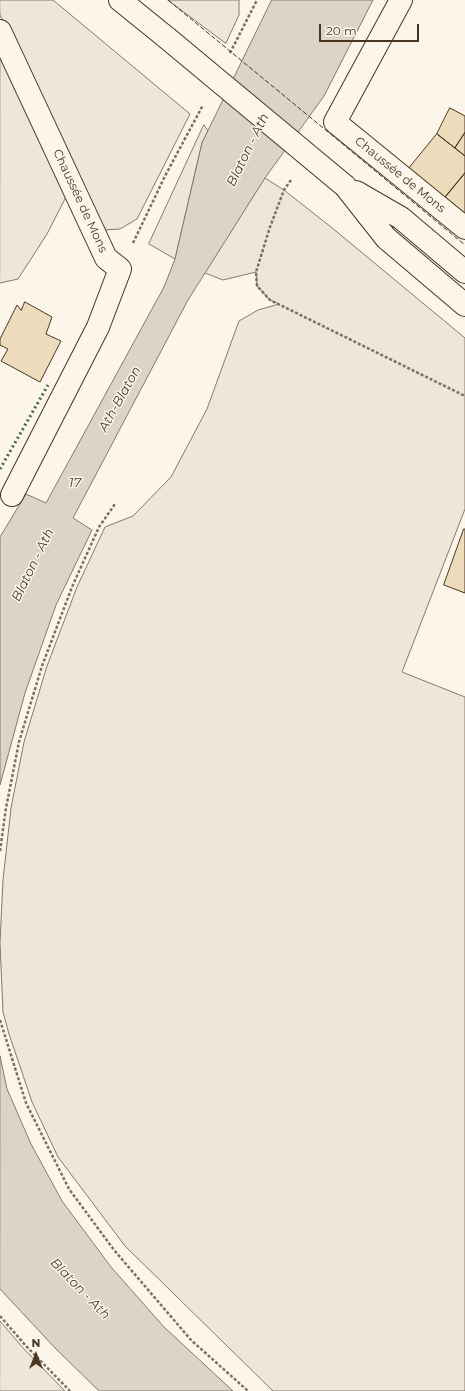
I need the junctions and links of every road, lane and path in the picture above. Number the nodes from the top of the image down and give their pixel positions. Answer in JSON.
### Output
{"nodes":[{"id":1,"x":120,"y":0,"type":"edge"},
{"id":2,"x":257,"y":0,"type":"edge"},
{"id":3,"x":401,"y":0,"type":"edge"},
{"id":4,"x":0,"y":31,"type":"edge"},
{"id":5,"x":228,"y":56,"type":"dead end"},
{"id":6,"x":206,"y":98,"type":"dead end"},
{"id":7,"x":293,"y":178,"type":"dead end"},
{"id":8,"x":346,"y":186,"type":"junction"},
{"id":9,"x":465,"y":228,"type":"edge"},
{"id":10,"x":120,"y":269,"type":"junction"},
{"id":11,"x":465,"y":272,"type":"edge"},
{"id":12,"x":465,"y":304,"type":"edge"},
{"id":13,"x":465,"y":396,"type":"edge"},
{"id":14,"x":12,"y":495,"type":"dead end"},
{"id":15,"x":115,"y":504,"type":"dead end"},
{"id":16,"x":0,"y":851,"type":"edge"},
{"id":17,"x":0,"y":1020,"type":"edge"},
{"id":18,"x":0,"y":1316,"type":"edge"},
{"id":19,"x":70,"y":1391,"type":"edge"},
{"id":20,"x":248,"y":1391,"type":"edge"}],
"edges":[{"from":1,"to":8,"type":"street","bridge":true},
{"from":2,"to":5,"type":"path"},
{"from":3,"to":9,"type":"street","name":"Chaussée de Mons"},
{"from":4,"to":10,"type":"street","name":"Chaussée de Mons"},
{"from":6,"to":10,"type":"path"},
{"from":7,"to":13,"type":"path"},
{"from":8,"to":11,"type":"street"},
{"from":8,"to":12,"type":"street"},
{"from":10,"to":14,"type":"street"},
{"from":15,"to":16,"type":"path"},
{"from":17,"to":20,"type":"path"},
{"from":18,"to":19,"type":"path"}]}
